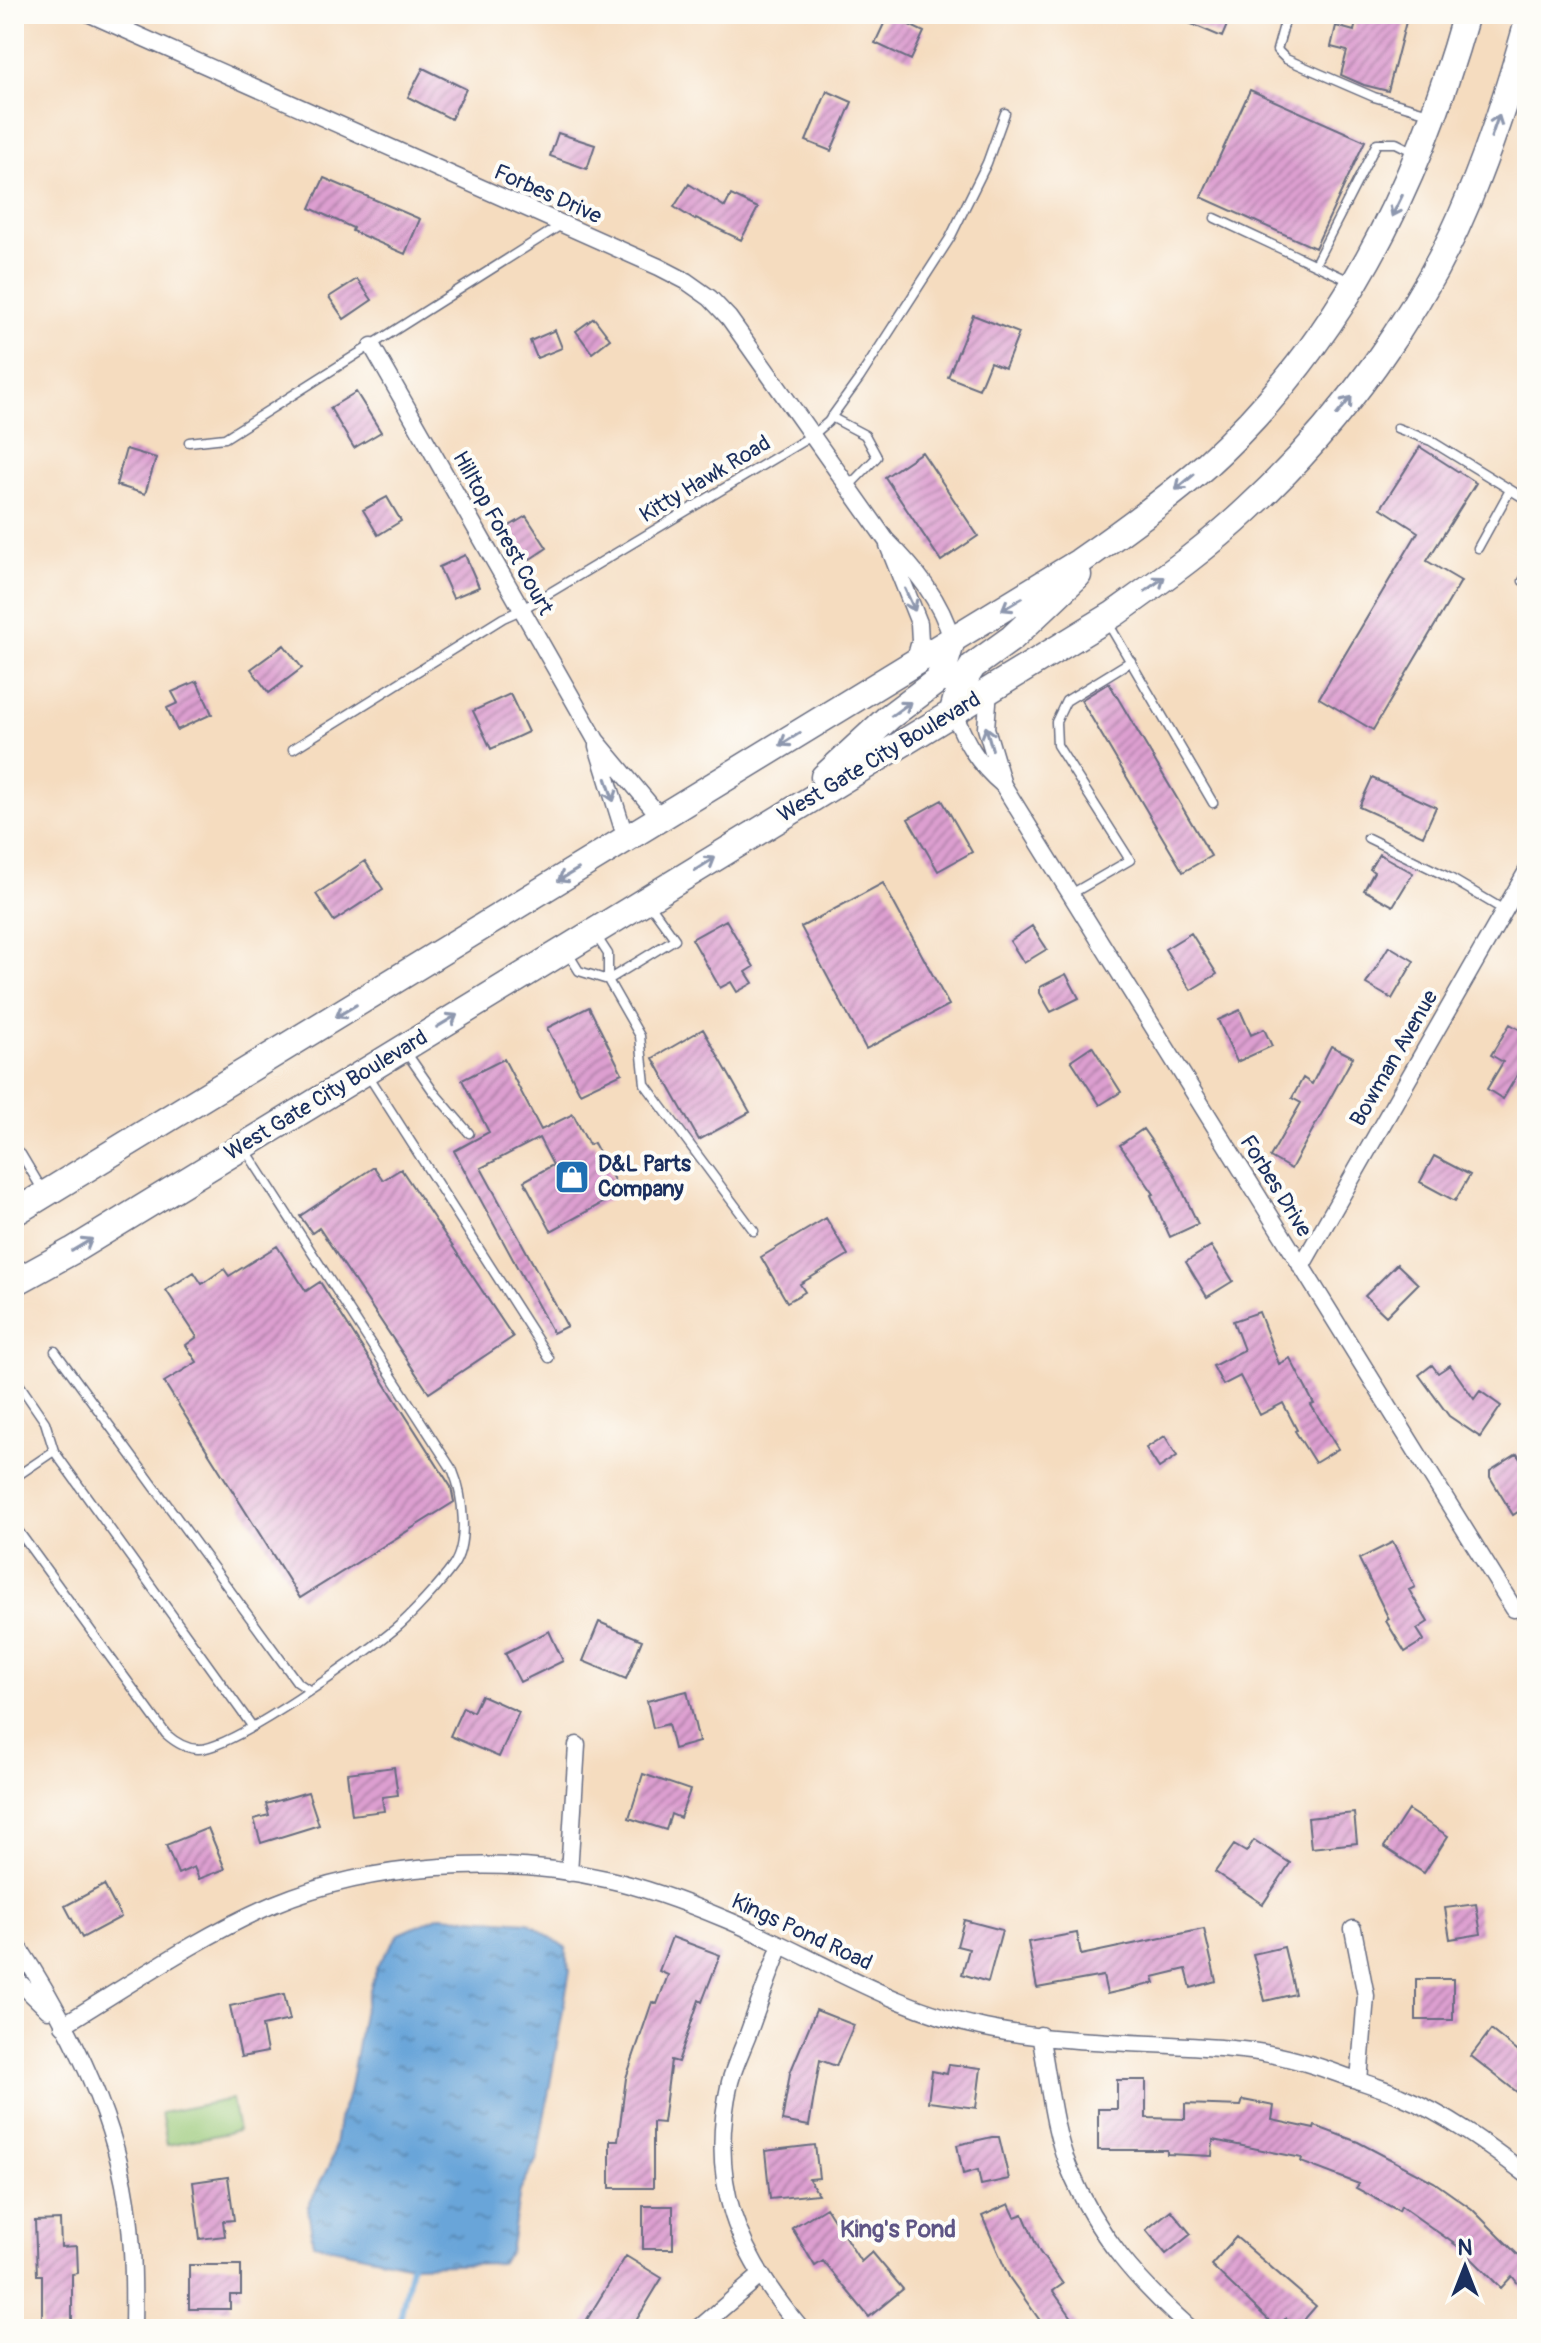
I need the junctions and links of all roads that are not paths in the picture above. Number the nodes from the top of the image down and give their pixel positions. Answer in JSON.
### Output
{"nodes":[{"id":1,"x":90,"y":14,"type":"edge"},
{"id":2,"x":1287,"y":14,"type":"edge"},
{"id":3,"x":1466,"y":14,"type":"edge"},
{"id":4,"x":1527,"y":25,"type":"edge"},
{"id":5,"x":1005,"y":113,"type":"dead end"},
{"id":6,"x":1434,"y":114,"type":"junction"},
{"id":7,"x":1419,"y":155,"type":"junction"},
{"id":8,"x":1215,"y":218,"type":"dead end"},
{"id":9,"x":561,"y":225,"type":"junction"},
{"id":10,"x":1315,"y":264,"type":"junction"},
{"id":11,"x":1354,"y":283,"type":"junction"},
{"id":12,"x":372,"y":346,"type":"junction"},
{"id":13,"x":831,"y":417,"type":"junction"},
{"id":14,"x":1397,"y":428,"type":"dead end"},
{"id":15,"x":813,"y":435,"type":"junction"},
{"id":16,"x":189,"y":442,"type":"dead end"},
{"id":17,"x":849,"y":486,"type":"junction"},
{"id":18,"x":1510,"y":490,"type":"junction"},
{"id":19,"x":1527,"y":500,"type":"edge"},
{"id":20,"x":1124,"y":531,"type":"junction"},
{"id":21,"x":886,"y":540,"type":"junction"},
{"id":22,"x":1478,"y":548,"type":"dead end"},
{"id":23,"x":521,"y":610,"type":"junction"},
{"id":24,"x":1105,"y":619,"type":"junction"},
{"id":25,"x":952,"y":640,"type":"junction"},
{"id":26,"x":1131,"y":661,"type":"junction"},
{"id":27,"x":914,"y":663,"type":"junction"},
{"id":28,"x":989,"y":690,"type":"junction"},
{"id":29,"x":953,"y":711,"type":"junction"},
{"id":30,"x":596,"y":740,"type":"junction"},
{"id":31,"x":293,"y":749,"type":"dead end"},
{"id":32,"x":1003,"y":785,"type":"junction"},
{"id":33,"x":1213,"y":803,"type":"dead end"},
{"id":34,"x":780,"y":817,"type":"junction"},
{"id":35,"x":661,"y":818,"type":"junction"},
{"id":36,"x":1368,"y":838,"type":"dead end"},
{"id":37,"x":626,"y":839,"type":"junction"},
{"id":38,"x":1527,"y":871,"type":"edge"},
{"id":39,"x":1070,"y":894,"type":"junction"},
{"id":40,"x":646,"y":899,"type":"junction"},
{"id":41,"x":1504,"y":910,"type":"junction"},
{"id":42,"x":593,"y":932,"type":"junction"},
{"id":43,"x":566,"y":949,"type":"junction"},
{"id":44,"x":608,"y":980,"type":"junction"},
{"id":45,"x":403,"y":1048,"type":"junction"},
{"id":46,"x":366,"y":1071,"type":"junction"},
{"id":47,"x":469,"y":1133,"type":"dead end"},
{"id":48,"x":243,"y":1146,"type":"junction"},
{"id":49,"x":21,"y":1154,"type":"dead end"},
{"id":50,"x":46,"y":1195,"type":"junction"},
{"id":51,"x":14,"y":1213,"type":"edge"},
{"id":52,"x":754,"y":1231,"type":"dead end"},
{"id":53,"x":1301,"y":1267,"type":"junction"},
{"id":54,"x":14,"y":1283,"type":"edge"},
{"id":55,"x":55,"y":1351,"type":"dead end"},
{"id":56,"x":549,"y":1358,"type":"dead end"},
{"id":57,"x":15,"y":1378,"type":"edge"},
{"id":58,"x":54,"y":1451,"type":"junction"},
{"id":59,"x":14,"y":1478,"type":"edge"},
{"id":60,"x":14,"y":1525,"type":"edge"},
{"id":61,"x":1514,"y":1609,"type":"dead end"},
{"id":62,"x":309,"y":1690,"type":"junction"},
{"id":63,"x":252,"y":1726,"type":"junction"},
{"id":64,"x":577,"y":1745,"type":"dead end"},
{"id":65,"x":569,"y":1873,"type":"junction"},
{"id":66,"x":1353,"y":1929,"type":"dead end"},
{"id":67,"x":14,"y":1940,"type":"edge"},
{"id":68,"x":781,"y":1945,"type":"junction"},
{"id":69,"x":14,"y":1977,"type":"edge"},
{"id":70,"x":63,"y":2025,"type":"junction"},
{"id":71,"x":1040,"y":2035,"type":"junction"},
{"id":72,"x":1359,"y":2081,"type":"junction"},
{"id":73,"x":1527,"y":2175,"type":"edge"},
{"id":74,"x":761,"y":2275,"type":"junction"},
{"id":75,"x":133,"y":2329,"type":"edge"},
{"id":76,"x":698,"y":2329,"type":"edge"},
{"id":77,"x":801,"y":2329,"type":"edge"},
{"id":78,"x":1191,"y":2329,"type":"edge"}],
"edges":[{"from":1,"to":9,"type":"street","name":"Forbes Drive"},
{"from":2,"to":6,"type":"lane"},
{"from":3,"to":6,"type":"main road"},
{"from":24,"to":4,"type":"main road","name":"West Gate City Boulevard","one_way":true},
{"from":5,"to":13,"type":"lane","name":"Kitty Hawk Road"},
{"from":6,"to":7,"type":"main road"},
{"from":7,"to":10,"type":"lane"},
{"from":7,"to":11,"type":"main road","one_way":true},
{"from":8,"to":10,"type":"lane"},
{"from":9,"to":12,"type":"lane"},
{"from":9,"to":15,"type":"street","name":"Forbes Drive"},
{"from":10,"to":11,"type":"lane"},
{"from":11,"to":20,"type":"main road","one_way":true},
{"from":12,"to":16,"type":"lane"},
{"from":12,"to":23,"type":"street","name":"Hilltop Forest Court"},
{"from":13,"to":15,"type":"lane","name":"Kitty Hawk Road"},
{"from":13,"to":17,"type":"lane"},
{"from":14,"to":18,"type":"lane"},
{"from":15,"to":17,"type":"street","name":"Forbes Drive"},
{"from":15,"to":23,"type":"lane","name":"Kitty Hawk Road"},
{"from":17,"to":21,"type":"street","name":"Forbes Drive"},
{"from":18,"to":19,"type":"lane"},
{"from":18,"to":22,"type":"lane"},
{"from":20,"to":25,"type":"main road","one_way":true},
{"from":20,"to":29,"type":"main road"},
{"from":21,"to":25,"type":"street","name":"Forbes Drive"},
{"from":21,"to":27,"type":"street","name":"Forbes Drive","one_way":true},
{"from":23,"to":30,"type":"street","name":"Hilltop Forest Court"},
{"from":23,"to":31,"type":"lane","name":"Kitty Hawk Road"},
{"from":24,"to":26,"type":"lane"},
{"from":24,"to":28,"type":"main road","name":"West Gate City Boulevard"},
{"from":25,"to":27,"type":"main road"},
{"from":34,"to":25,"type":"main road","one_way":true},
{"from":26,"to":33,"type":"lane"},
{"from":26,"to":39,"type":"lane"},
{"from":27,"to":35,"type":"main road","one_way":true},
{"from":28,"to":29,"type":"main road","name":"West Gate City Boulevard"},
{"from":32,"to":28,"type":"street","name":"Forbes Drive","one_way":true},
{"from":29,"to":32,"type":"street","name":"Forbes Drive"},
{"from":29,"to":34,"type":"main road","name":"West Gate City Boulevard"},
{"from":30,"to":35,"type":"street","name":"Hilltop Forest Court"},
{"from":30,"to":37,"type":"street","name":"Hilltop Forest Court","one_way":true},
{"from":32,"to":39,"type":"street","name":"Forbes Drive"},
{"from":40,"to":34,"type":"main road","name":"West Gate City Boulevard","one_way":true},
{"from":35,"to":37,"type":"main road"},
{"from":36,"to":41,"type":"lane"},
{"from":37,"to":50,"type":"main road","one_way":true},
{"from":38,"to":41,"type":"street","name":"Bowman Avenue"},
{"from":39,"to":53,"type":"street","name":"Forbes Drive"},
{"from":40,"to":42,"type":"main road","name":"West Gate City Boulevard"},
{"from":40,"to":44,"type":"lane"},
{"from":41,"to":53,"type":"street","name":"Bowman Avenue"},
{"from":42,"to":43,"type":"main road","name":"West Gate City Boulevard"},
{"from":42,"to":44,"type":"lane"},
{"from":43,"to":44,"type":"lane"},
{"from":45,"to":43,"type":"main road","name":"West Gate City Boulevard","one_way":true},
{"from":44,"to":52,"type":"lane"},
{"from":45,"to":46,"type":"main road","name":"West Gate City Boulevard"},
{"from":45,"to":47,"type":"lane"},
{"from":46,"to":48,"type":"main road","name":"West Gate City Boulevard"},
{"from":46,"to":56,"type":"lane"},
{"from":54,"to":48,"type":"main road","name":"West Gate City Boulevard","one_way":true},
{"from":48,"to":62,"type":"lane"},
{"from":49,"to":50,"type":"lane"},
{"from":50,"to":51,"type":"main road"},
{"from":53,"to":61,"type":"street","name":"Forbes Drive"},
{"from":55,"to":62,"type":"lane"},
{"from":57,"to":58,"type":"lane"},
{"from":58,"to":59,"type":"lane"},
{"from":58,"to":63,"type":"lane"},
{"from":60,"to":63,"type":"lane"},
{"from":62,"to":63,"type":"lane"},
{"from":64,"to":65,"type":"street"},
{"from":65,"to":68,"type":"street","name":"Kings Pond Road"},
{"from":65,"to":70,"type":"street","name":"Kings Pond Road"},
{"from":66,"to":72,"type":"street"},
{"from":67,"to":70,"type":"street"},
{"from":68,"to":71,"type":"street","name":"Kings Pond Road"},
{"from":68,"to":74,"type":"street"},
{"from":69,"to":70,"type":"street"},
{"from":70,"to":75,"type":"street"},
{"from":71,"to":72,"type":"street","name":"Kings Pond Road"},
{"from":71,"to":78,"type":"street"},
{"from":72,"to":73,"type":"street","name":"Kings Pond Road"},
{"from":74,"to":76,"type":"street"},
{"from":74,"to":77,"type":"street"}]}
